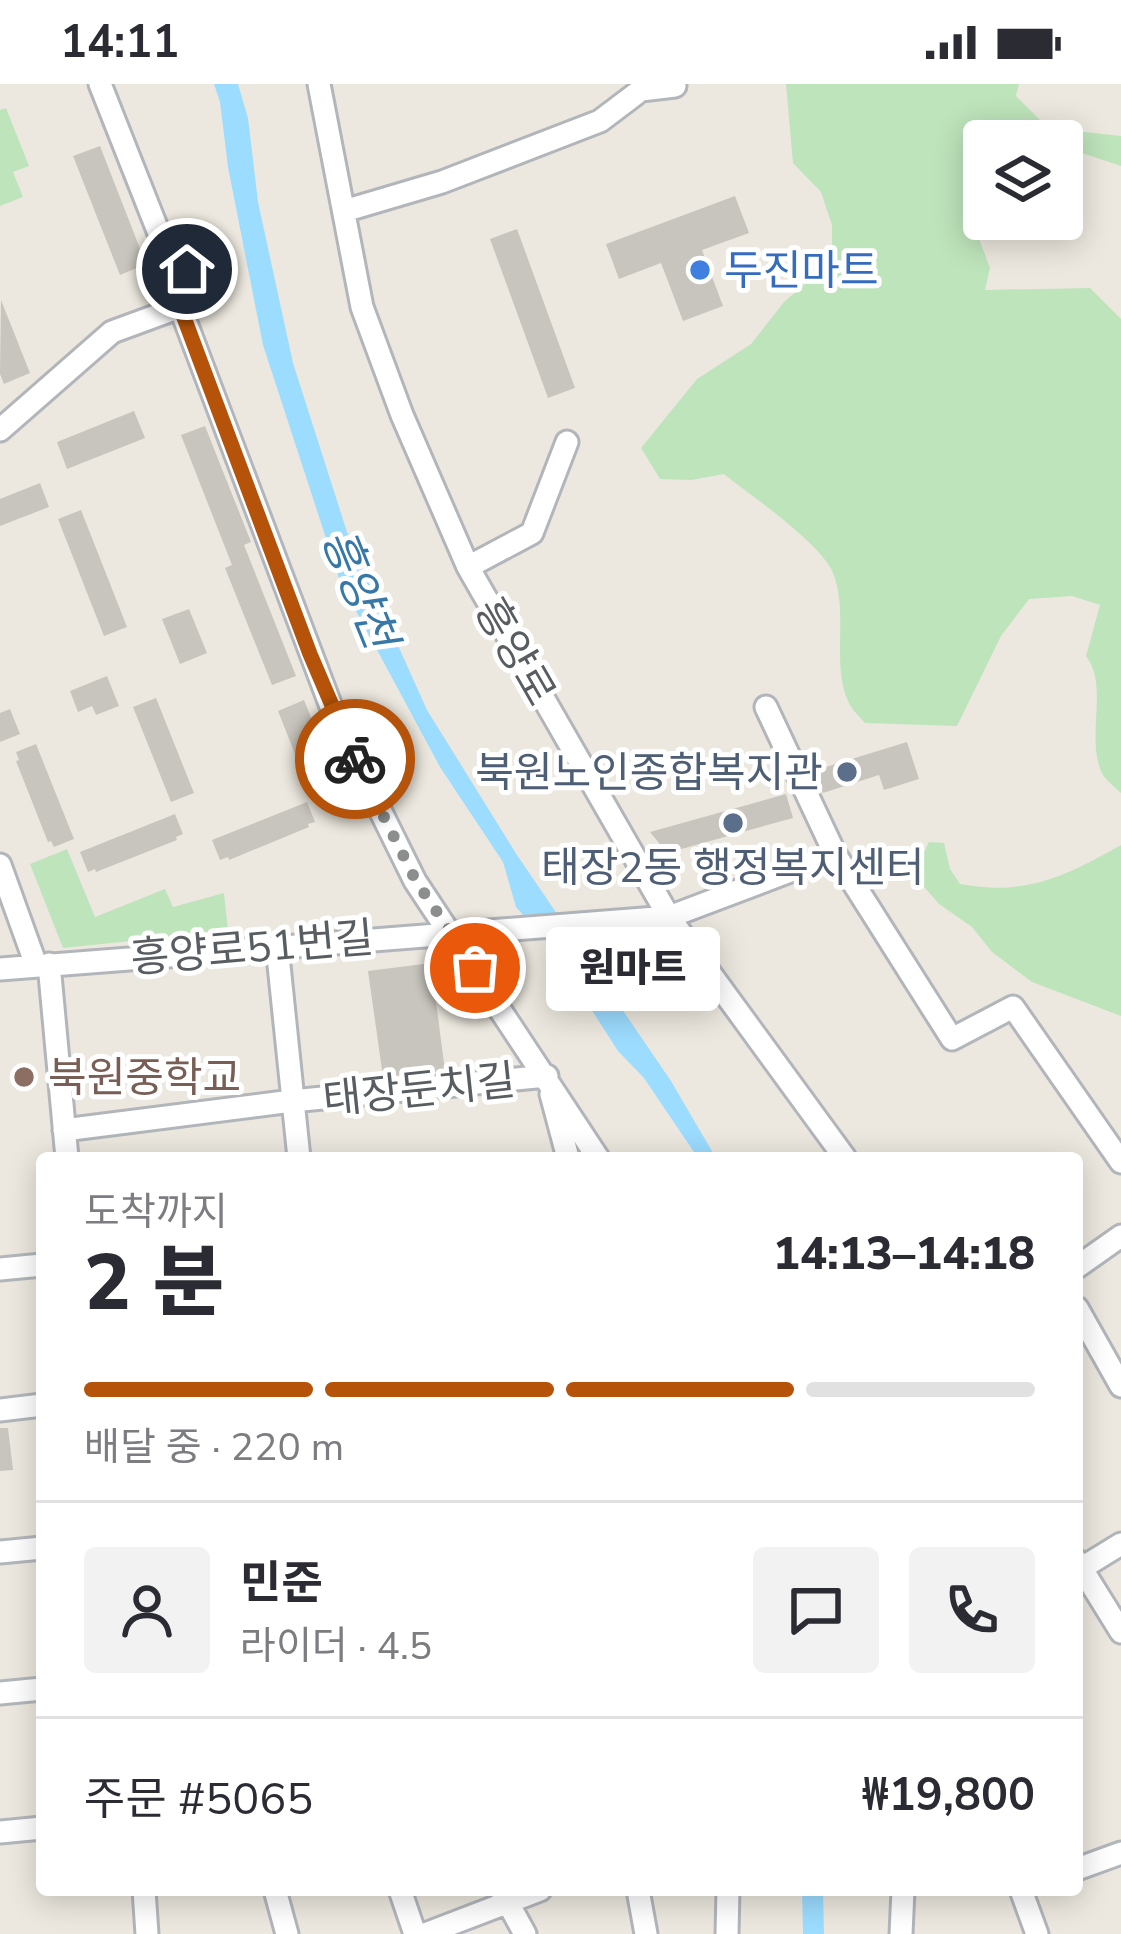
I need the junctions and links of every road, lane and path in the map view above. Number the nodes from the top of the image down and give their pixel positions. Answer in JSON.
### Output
{"nodes":[{"id":1,"x":100,"y":84,"type":"edge"},
{"id":2,"x":319,"y":84,"type":"edge"},
{"id":3,"x":675,"y":86,"type":"edge"},
{"id":4,"x":344,"y":211,"type":"junction"},
{"id":5,"x":180,"y":307,"type":"junction"},
{"id":6,"x":0,"y":430,"type":"edge"},
{"id":7,"x":567,"y":442,"type":"dead end"},
{"id":8,"x":468,"y":567,"type":"junction"},
{"id":9,"x":766,"y":707,"type":"dead end"},
{"id":10,"x":835,"y":854,"type":"junction"},
{"id":11,"x":0,"y":865,"type":"edge"},
{"id":12,"x":669,"y":916,"type":"junction"},
{"id":13,"x":460,"y":931,"type":"junction"},
{"id":14,"x":277,"y":946,"type":"junction"},
{"id":15,"x":42,"y":964,"type":"junction"},
{"id":16,"x":0,"y":969,"type":"edge"},
{"id":17,"x":547,"y":1076,"type":"junction"},
{"id":18,"x":292,"y":1101,"type":"junction"},
{"id":19,"x":64,"y":1130,"type":"junction"},
{"id":20,"x":66,"y":1152,"type":"edge"},
{"id":21,"x":297,"y":1152,"type":"edge"},
{"id":22,"x":566,"y":1152,"type":"edge"},
{"id":23,"x":594,"y":1152,"type":"edge"},
{"id":24,"x":841,"y":1152,"type":"edge"},
{"id":25,"x":1121,"y":1162,"type":"edge"},
{"id":26,"x":1121,"y":1236,"type":"edge"},
{"id":27,"x":1083,"y":1264,"type":"edge"},
{"id":28,"x":36,"y":1265,"type":"edge"},
{"id":29,"x":0,"y":1269,"type":"edge"},
{"id":30,"x":1083,"y":1319,"type":"edge"},
{"id":31,"x":1121,"y":1386,"type":"edge"},
{"id":32,"x":36,"y":1406,"type":"edge"},
{"id":33,"x":0,"y":1410,"type":"edge"},
{"id":34,"x":1121,"y":1544,"type":"edge"},
{"id":35,"x":36,"y":1549,"type":"edge"},
{"id":36,"x":0,"y":1552,"type":"edge"},
{"id":37,"x":1083,"y":1565,"type":"edge"},
{"id":38,"x":1083,"y":1573,"type":"edge"},
{"id":39,"x":1121,"y":1632,"type":"edge"},
{"id":40,"x":36,"y":1690,"type":"edge"},
{"id":41,"x":0,"y":1693,"type":"edge"},
{"id":42,"x":36,"y":1829,"type":"edge"},
{"id":43,"x":0,"y":1832,"type":"edge"},
{"id":44,"x":1121,"y":1852,"type":"edge"},
{"id":45,"x":1083,"y":1867,"type":"edge"},
{"id":46,"x":144,"y":1896,"type":"edge"},
{"id":47,"x":277,"y":1896,"type":"edge"},
{"id":48,"x":402,"y":1896,"type":"edge"},
{"id":49,"x":639,"y":1896,"type":"edge"},
{"id":50,"x":728,"y":1896,"type":"edge"},
{"id":51,"x":903,"y":1896,"type":"edge"},
{"id":52,"x":1026,"y":1896,"type":"edge"},
{"id":53,"x":504,"y":1897,"type":"edge"},
{"id":54,"x":147,"y":1934,"type":"edge"},
{"id":55,"x":287,"y":1934,"type":"edge"},
{"id":56,"x":415,"y":1934,"type":"edge"},
{"id":57,"x":425,"y":1934,"type":"edge"},
{"id":58,"x":525,"y":1934,"type":"edge"},
{"id":59,"x":646,"y":1934,"type":"edge"},
{"id":60,"x":728,"y":1934,"type":"edge"},
{"id":61,"x":901,"y":1934,"type":"edge"},
{"id":62,"x":1037,"y":1934,"type":"edge"}],
"edges":[{"from":1,"to":5,"type":"street","name":"태장둔치길"},
{"from":2,"to":4,"type":"street","name":"흥양로"},
{"from":3,"to":4,"type":"street"},
{"from":4,"to":8,"type":"street","name":"흥양로"},
{"from":5,"to":6,"type":"street"},
{"from":5,"to":13,"type":"street","name":"태장둔치길"},
{"from":7,"to":8,"type":"street"},
{"from":8,"to":12,"type":"street","name":"흥양로"},
{"from":9,"to":10,"type":"street"},
{"from":10,"to":12,"type":"street"},
{"from":10,"to":25,"type":"street"},
{"from":11,"to":15,"type":"street"},
{"from":12,"to":13,"type":"street","name":"흥양로51번길"},
{"from":12,"to":24,"type":"street","name":"흥양로"},
{"from":13,"to":14,"type":"street","name":"흥양로51번길"},
{"from":13,"to":17,"type":"street","name":"태장둔치길"},
{"from":14,"to":15,"type":"street","name":"흥양로51번길"},
{"from":14,"to":18,"type":"street"},
{"from":15,"to":16,"type":"street","name":"흥양로51번길"},
{"from":15,"to":19,"type":"street"},
{"from":17,"to":18,"type":"street","name":"태장둔치길"},
{"from":17,"to":22,"type":"street"},
{"from":17,"to":23,"type":"street","name":"태장둔치길"},
{"from":18,"to":19,"type":"street","name":"태장둔치길"},
{"from":18,"to":21,"type":"street"},
{"from":19,"to":20,"type":"street"},
{"from":26,"to":27,"type":"street"},
{"from":28,"to":29,"type":"street"},
{"from":30,"to":31,"type":"street"},
{"from":32,"to":33,"type":"street"},
{"from":34,"to":37,"type":"street"},
{"from":35,"to":36,"type":"street"},
{"from":38,"to":39,"type":"street"},
{"from":40,"to":41,"type":"street"},
{"from":42,"to":43,"type":"street"},
{"from":44,"to":45,"type":"street"},
{"from":46,"to":54,"type":"street"},
{"from":47,"to":55,"type":"street"},
{"from":48,"to":56,"type":"street"},
{"from":49,"to":59,"type":"street"},
{"from":50,"to":60,"type":"street"},
{"from":51,"to":61,"type":"street"},
{"from":52,"to":62,"type":"street"},
{"from":53,"to":57,"type":"street"},
{"from":53,"to":58,"type":"street"}]}
